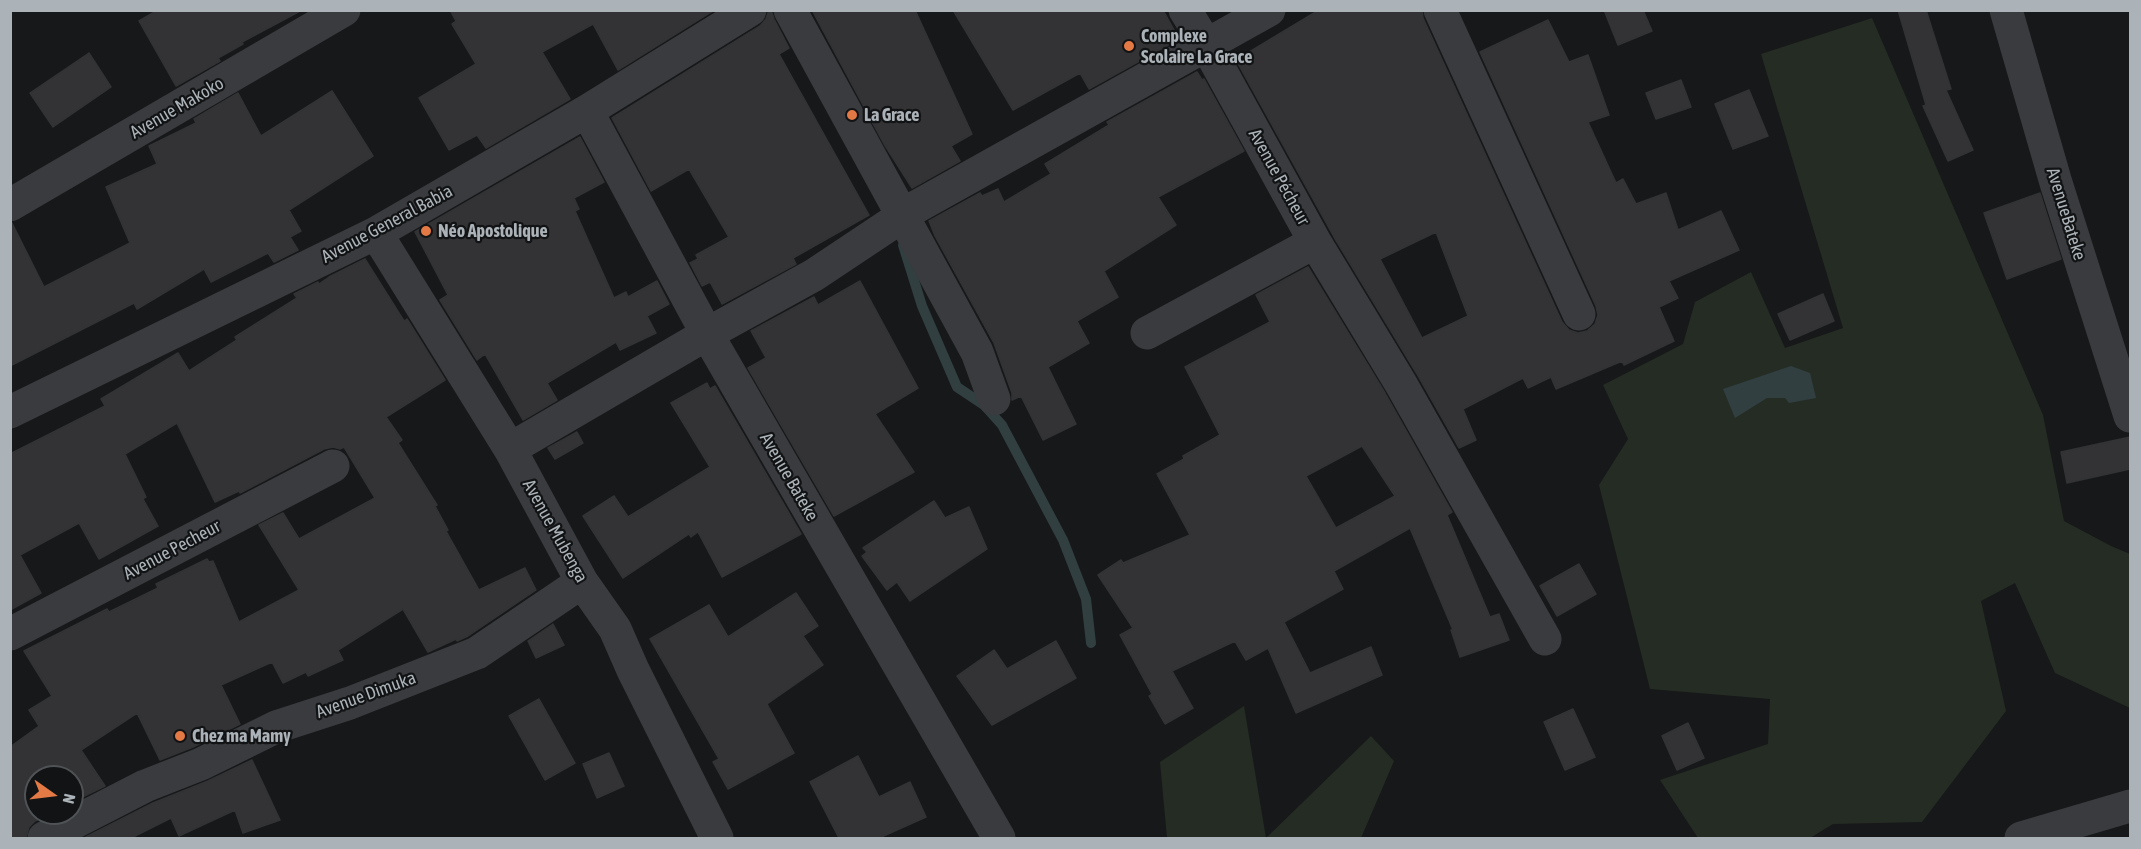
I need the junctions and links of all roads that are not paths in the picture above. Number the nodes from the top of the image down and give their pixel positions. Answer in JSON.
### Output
{"nodes":[{"id":1,"x":344,"y":10,"type":"edge"},
{"id":2,"x":750,"y":10,"type":"edge"},
{"id":3,"x":790,"y":10,"type":"edge"},
{"id":4,"x":1185,"y":10,"type":"edge"},
{"id":5,"x":1269,"y":10,"type":"edge"},
{"id":6,"x":1440,"y":10,"type":"edge"},
{"id":7,"x":2006,"y":10,"type":"edge"},
{"id":8,"x":1207,"y":46,"type":"junction"},
{"id":9,"x":587,"y":111,"type":"junction"},
{"id":10,"x":10,"y":205,"type":"edge"},
{"id":11,"x":902,"y":216,"type":"junction"},
{"id":12,"x":376,"y":233,"type":"junction"},
{"id":13,"x":1315,"y":242,"type":"junction"},
{"id":14,"x":1579,"y":314,"type":"dead end"},
{"id":15,"x":1147,"y":333,"type":"dead end"},
{"id":16,"x":707,"y":334,"type":"junction"},
{"id":17,"x":994,"y":399,"type":"dead end"},
{"id":18,"x":10,"y":412,"type":"edge"},
{"id":19,"x":2130,"y":416,"type":"edge"},
{"id":20,"x":510,"y":449,"type":"junction"},
{"id":21,"x":333,"y":466,"type":"dead end"},
{"id":22,"x":582,"y":582,"type":"junction"},
{"id":23,"x":10,"y":634,"type":"edge"},
{"id":24,"x":1545,"y":639,"type":"dead end"},
{"id":25,"x":2130,"y":806,"type":"edge"},
{"id":26,"x":44,"y":838,"type":"edge"},
{"id":27,"x":717,"y":838,"type":"edge"},
{"id":28,"x":999,"y":838,"type":"edge"},
{"id":29,"x":2021,"y":838,"type":"edge"}],
"edges":[{"from":1,"to":10,"type":"street","name":"Avenue Makoko"},
{"from":2,"to":9,"type":"street","name":"Avenue General Babia"},
{"from":3,"to":11,"type":"street"},
{"from":4,"to":8,"type":"street","name":"Avenue Pécheur"},
{"from":5,"to":8,"type":"street"},
{"from":6,"to":14,"type":"street"},
{"from":7,"to":19,"type":"street","name":"AvenueBateke"},
{"from":8,"to":11,"type":"street"},
{"from":8,"to":13,"type":"street","name":"Avenue Pécheur"},
{"from":9,"to":12,"type":"street","name":"Avenue General Babia"},
{"from":9,"to":16,"type":"street","name":"Avenue Bateke"},
{"from":11,"to":16,"type":"street"},
{"from":11,"to":17,"type":"street"},
{"from":12,"to":18,"type":"street","name":"Avenue General Babia"},
{"from":12,"to":20,"type":"street","name":"Avenue Mubenga"},
{"from":13,"to":15,"type":"street"},
{"from":13,"to":24,"type":"street","name":"Avenue Pécheur"},
{"from":16,"to":20,"type":"street"},
{"from":16,"to":28,"type":"street","name":"Avenue Bateke"},
{"from":20,"to":22,"type":"street","name":"Avenue Mubenga"},
{"from":21,"to":23,"type":"street","name":"Avenue Pecheur"},
{"from":22,"to":26,"type":"street","name":"Avenue Dimuka"},
{"from":22,"to":27,"type":"street","name":"Avenue Mubenga"},
{"from":25,"to":29,"type":"street"}]}
